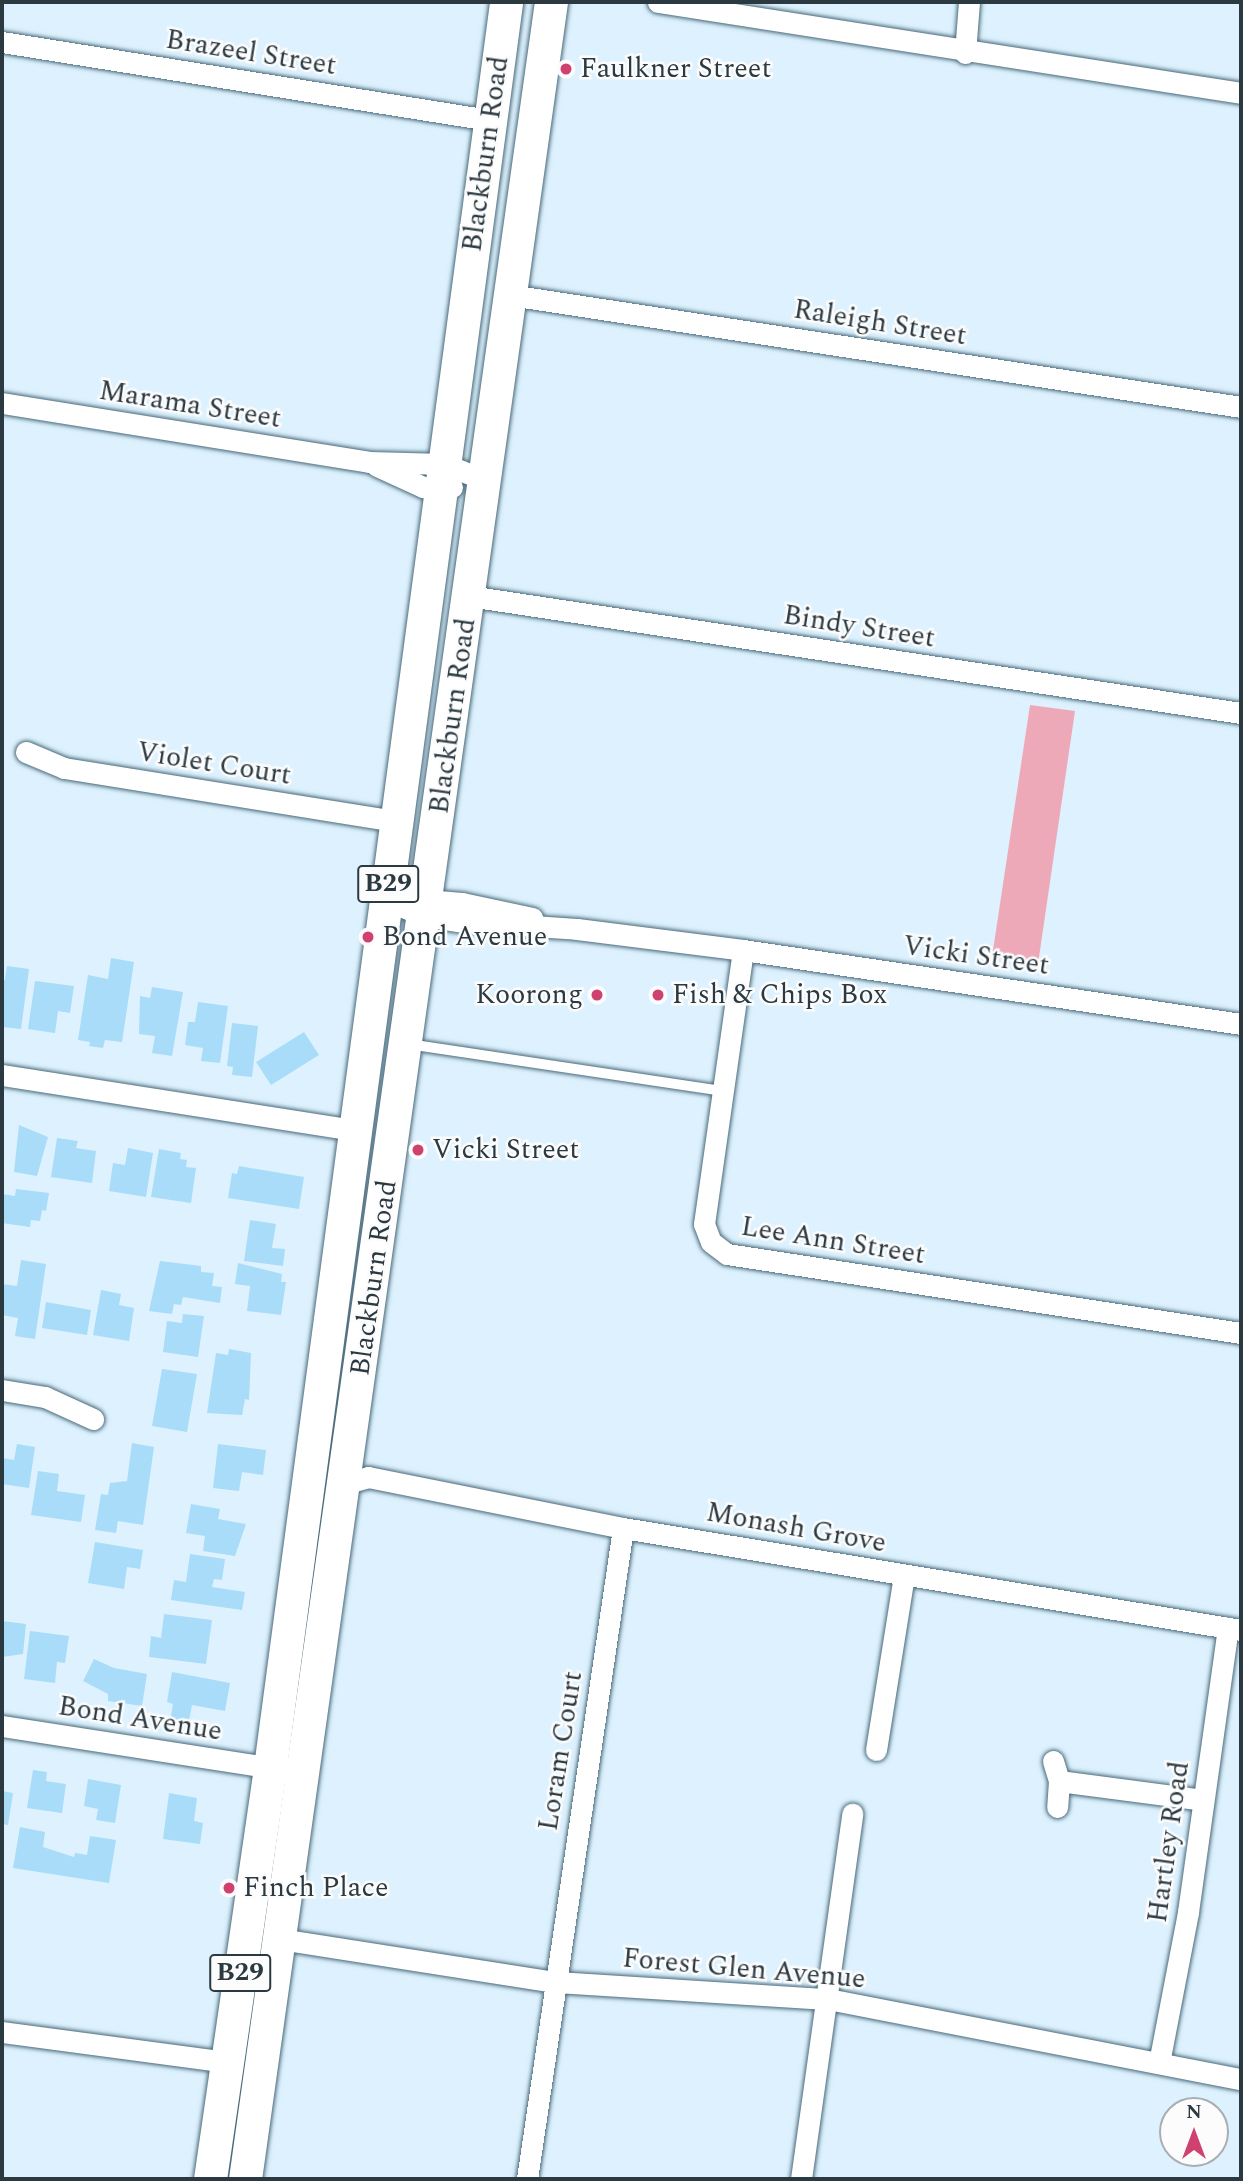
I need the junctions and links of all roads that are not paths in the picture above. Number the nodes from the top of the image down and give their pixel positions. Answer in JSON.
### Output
{"nodes":[{"id":1,"x":506,"y":2,"type":"edge"},
{"id":2,"x":551,"y":2,"type":"edge"},
{"id":3,"x":658,"y":2,"type":"edge"},
{"id":4,"x":969,"y":2,"type":"edge"},
{"id":5,"x":2,"y":42,"type":"edge"},
{"id":6,"x":965,"y":53,"type":"junction"},
{"id":7,"x":1241,"y":93,"type":"edge"},
{"id":8,"x":491,"y":120,"type":"junction"},
{"id":9,"x":510,"y":295,"type":"junction"},
{"id":10,"x":2,"y":403,"type":"edge"},
{"id":11,"x":1241,"y":407,"type":"edge"},
{"id":12,"x":443,"y":476,"type":"junction"},
{"id":13,"x":485,"y":480,"type":"junction"},
{"id":14,"x":469,"y":596,"type":"junction"},
{"id":15,"x":1241,"y":713,"type":"edge"},
{"id":16,"x":26,"y":752,"type":"dead end"},
{"id":17,"x":396,"y":821,"type":"junction"},
{"id":18,"x":386,"y":900,"type":"junction"},
{"id":19,"x":426,"y":907,"type":"junction"},
{"id":20,"x":743,"y":950,"type":"junction"},
{"id":21,"x":1241,"y":1024,"type":"edge"},
{"id":22,"x":408,"y":1044,"type":"junction"},
{"id":23,"x":2,"y":1075,"type":"edge"},
{"id":24,"x":724,"y":1091,"type":"junction"},
{"id":25,"x":354,"y":1130,"type":"junction"},
{"id":26,"x":1241,"y":1333,"type":"edge"},
{"id":27,"x":2,"y":1390,"type":"edge"},
{"id":28,"x":93,"y":1419,"type":"dead end"},
{"id":29,"x":344,"y":1483,"type":"junction"},
{"id":30,"x":623,"y":1528,"type":"junction"},
{"id":31,"x":904,"y":1574,"type":"junction"},
{"id":32,"x":1234,"y":1629,"type":"edge"},
{"id":33,"x":2,"y":1726,"type":"edge"},
{"id":34,"x":876,"y":1750,"type":"dead end"},
{"id":35,"x":270,"y":1767,"type":"junction"},
{"id":36,"x":303,"y":1772,"type":"junction"},
{"id":37,"x":1203,"y":1800,"type":"junction"},
{"id":38,"x":1057,"y":1807,"type":"dead end"},
{"id":39,"x":852,"y":1814,"type":"dead end"},
{"id":40,"x":280,"y":1939,"type":"junction"},
{"id":41,"x":555,"y":1982,"type":"junction"},
{"id":42,"x":828,"y":1999,"type":"junction"},
{"id":43,"x":2,"y":2032,"type":"edge"},
{"id":44,"x":227,"y":2063,"type":"junction"},
{"id":45,"x":1159,"y":2063,"type":"junction"},
{"id":46,"x":1241,"y":2079,"type":"edge"},
{"id":47,"x":210,"y":2179,"type":"edge"},
{"id":48,"x":245,"y":2179,"type":"edge"},
{"id":49,"x":527,"y":2179,"type":"edge"},
{"id":50,"x":801,"y":2179,"type":"edge"}],
"edges":[{"from":1,"to":8,"type":"main road","name":"Blackburn Road","number":"B29"},
{"from":2,"to":9,"type":"main road","name":"Blackburn Road","number":"B29"},
{"from":3,"to":6,"type":"street"},
{"from":4,"to":6,"type":"street"},
{"from":5,"to":8,"type":"street","name":"Brazeel Street"},
{"from":6,"to":7,"type":"street"},
{"from":8,"to":12,"type":"main road","name":"Blackburn Road","number":"B29"},
{"from":9,"to":11,"type":"street","name":"Raleigh Street"},
{"from":9,"to":13,"type":"main road","name":"Blackburn Road","number":"B29"},
{"from":10,"to":12,"type":"street","name":"Marama Street"},
{"from":12,"to":13,"type":"street"},
{"from":12,"to":17,"type":"main road","name":"Blackburn Road","number":"B29"},
{"from":13,"to":14,"type":"main road","name":"Blackburn Road","number":"B29"},
{"from":14,"to":15,"type":"street","name":"Bindy Street"},
{"from":14,"to":19,"type":"main road","name":"Blackburn Road","number":"B29"},
{"from":16,"to":17,"type":"street","name":"Violet Court"},
{"from":17,"to":18,"type":"main road","name":"Blackburn Road","number":"B29"},
{"from":18,"to":19,"type":"street","name":"Vicki Street"},
{"from":18,"to":25,"type":"main road","name":"Blackburn Road","number":"B29"},
{"from":19,"to":20,"type":"street","name":"Vicki Street"},
{"from":19,"to":22,"type":"main road","name":"Blackburn Road","number":"B29"},
{"from":20,"to":21,"type":"street","name":"Vicki Street"},
{"from":20,"to":24,"type":"street","name":"Lee Ann Street"},
{"from":22,"to":24,"type":"lane"},
{"from":22,"to":29,"type":"main road","name":"Blackburn Road","number":"B29"},
{"from":23,"to":25,"type":"street"},
{"from":24,"to":26,"type":"street","name":"Lee Ann Street"},
{"from":25,"to":35,"type":"main road","name":"Blackburn Road","number":"B29"},
{"from":27,"to":28,"type":"street"},
{"from":29,"to":30,"type":"street","name":"Monash Grove"},
{"from":29,"to":36,"type":"main road","name":"Blackburn Road","number":"B29"},
{"from":30,"to":31,"type":"street","name":"Monash Grove"},
{"from":30,"to":41,"type":"street","name":"Loram Court"},
{"from":31,"to":32,"type":"street","name":"Monash Grove"},
{"from":31,"to":34,"type":"street"},
{"from":32,"to":37,"type":"street","name":"Hartley Road"},
{"from":33,"to":35,"type":"street","name":"Bond Avenue"},
{"from":35,"to":36,"type":"street","name":"Bond Avenue"},
{"from":35,"to":44,"type":"main road","name":"Blackburn Road","number":"B29"},
{"from":36,"to":40,"type":"main road","name":"Blackburn Road","number":"B29"},
{"from":37,"to":38,"type":"street"},
{"from":37,"to":45,"type":"street","name":"Hartley Road"},
{"from":39,"to":42,"type":"street"},
{"from":40,"to":41,"type":"street","name":"Forest Glen Avenue"},
{"from":40,"to":48,"type":"main road","name":"Blackburn Road","number":"B29"},
{"from":41,"to":42,"type":"street","name":"Forest Glen Avenue"},
{"from":41,"to":49,"type":"street","name":"Loram Court"},
{"from":42,"to":45,"type":"street","name":"Forest Glen Avenue"},
{"from":42,"to":50,"type":"street"},
{"from":43,"to":44,"type":"street"},
{"from":44,"to":47,"type":"main road","name":"Blackburn Road","number":"B29"},
{"from":45,"to":46,"type":"street","name":"Forest Glen Avenue"}]}
